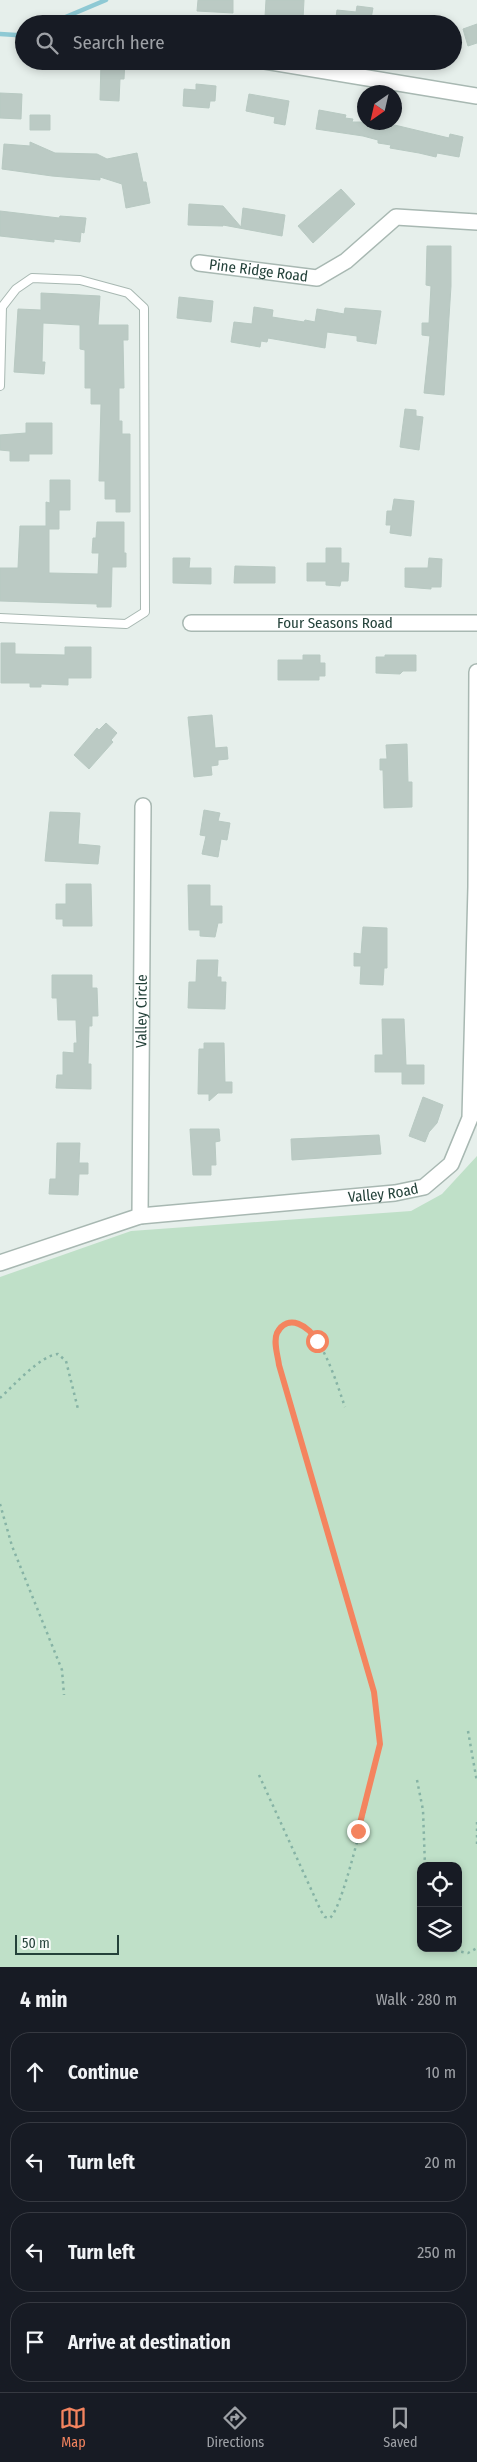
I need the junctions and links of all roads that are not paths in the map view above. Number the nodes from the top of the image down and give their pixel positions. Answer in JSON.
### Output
{"nodes":[{"id":1,"x":320,"y":70,"type":"edge"},
{"id":2,"x":477,"y":96,"type":"edge"},
{"id":3,"x":477,"y":222,"type":"edge"},
{"id":4,"x":199,"y":263,"type":"dead end"},
{"id":5,"x":0,"y":386,"type":"edge"},
{"id":6,"x":0,"y":618,"type":"edge"},
{"id":7,"x":192,"y":623,"type":"dead end"},
{"id":8,"x":477,"y":623,"type":"edge"},
{"id":9,"x":477,"y":672,"type":"edge"},
{"id":10,"x":476,"y":772,"type":"edge"},
{"id":11,"x":143,"y":806,"type":"dead end"},
{"id":12,"x":140,"y":1216,"type":"junction"},
{"id":13,"x":0,"y":1263,"type":"edge"}],
"edges":[{"from":1,"to":2,"type":"street"},
{"from":3,"to":4,"type":"street","name":"Pine Ridge Road"},
{"from":5,"to":6,"type":"lane"},
{"from":7,"to":8,"type":"street","name":"Four Seasons Road"},
{"from":9,"to":10,"type":"street","name":"Valley Road"},
{"from":10,"to":12,"type":"street","name":"Valley Road"},
{"from":11,"to":12,"type":"street","name":"Valley Circle"},
{"from":12,"to":13,"type":"street","name":"Valley Road"}]}
